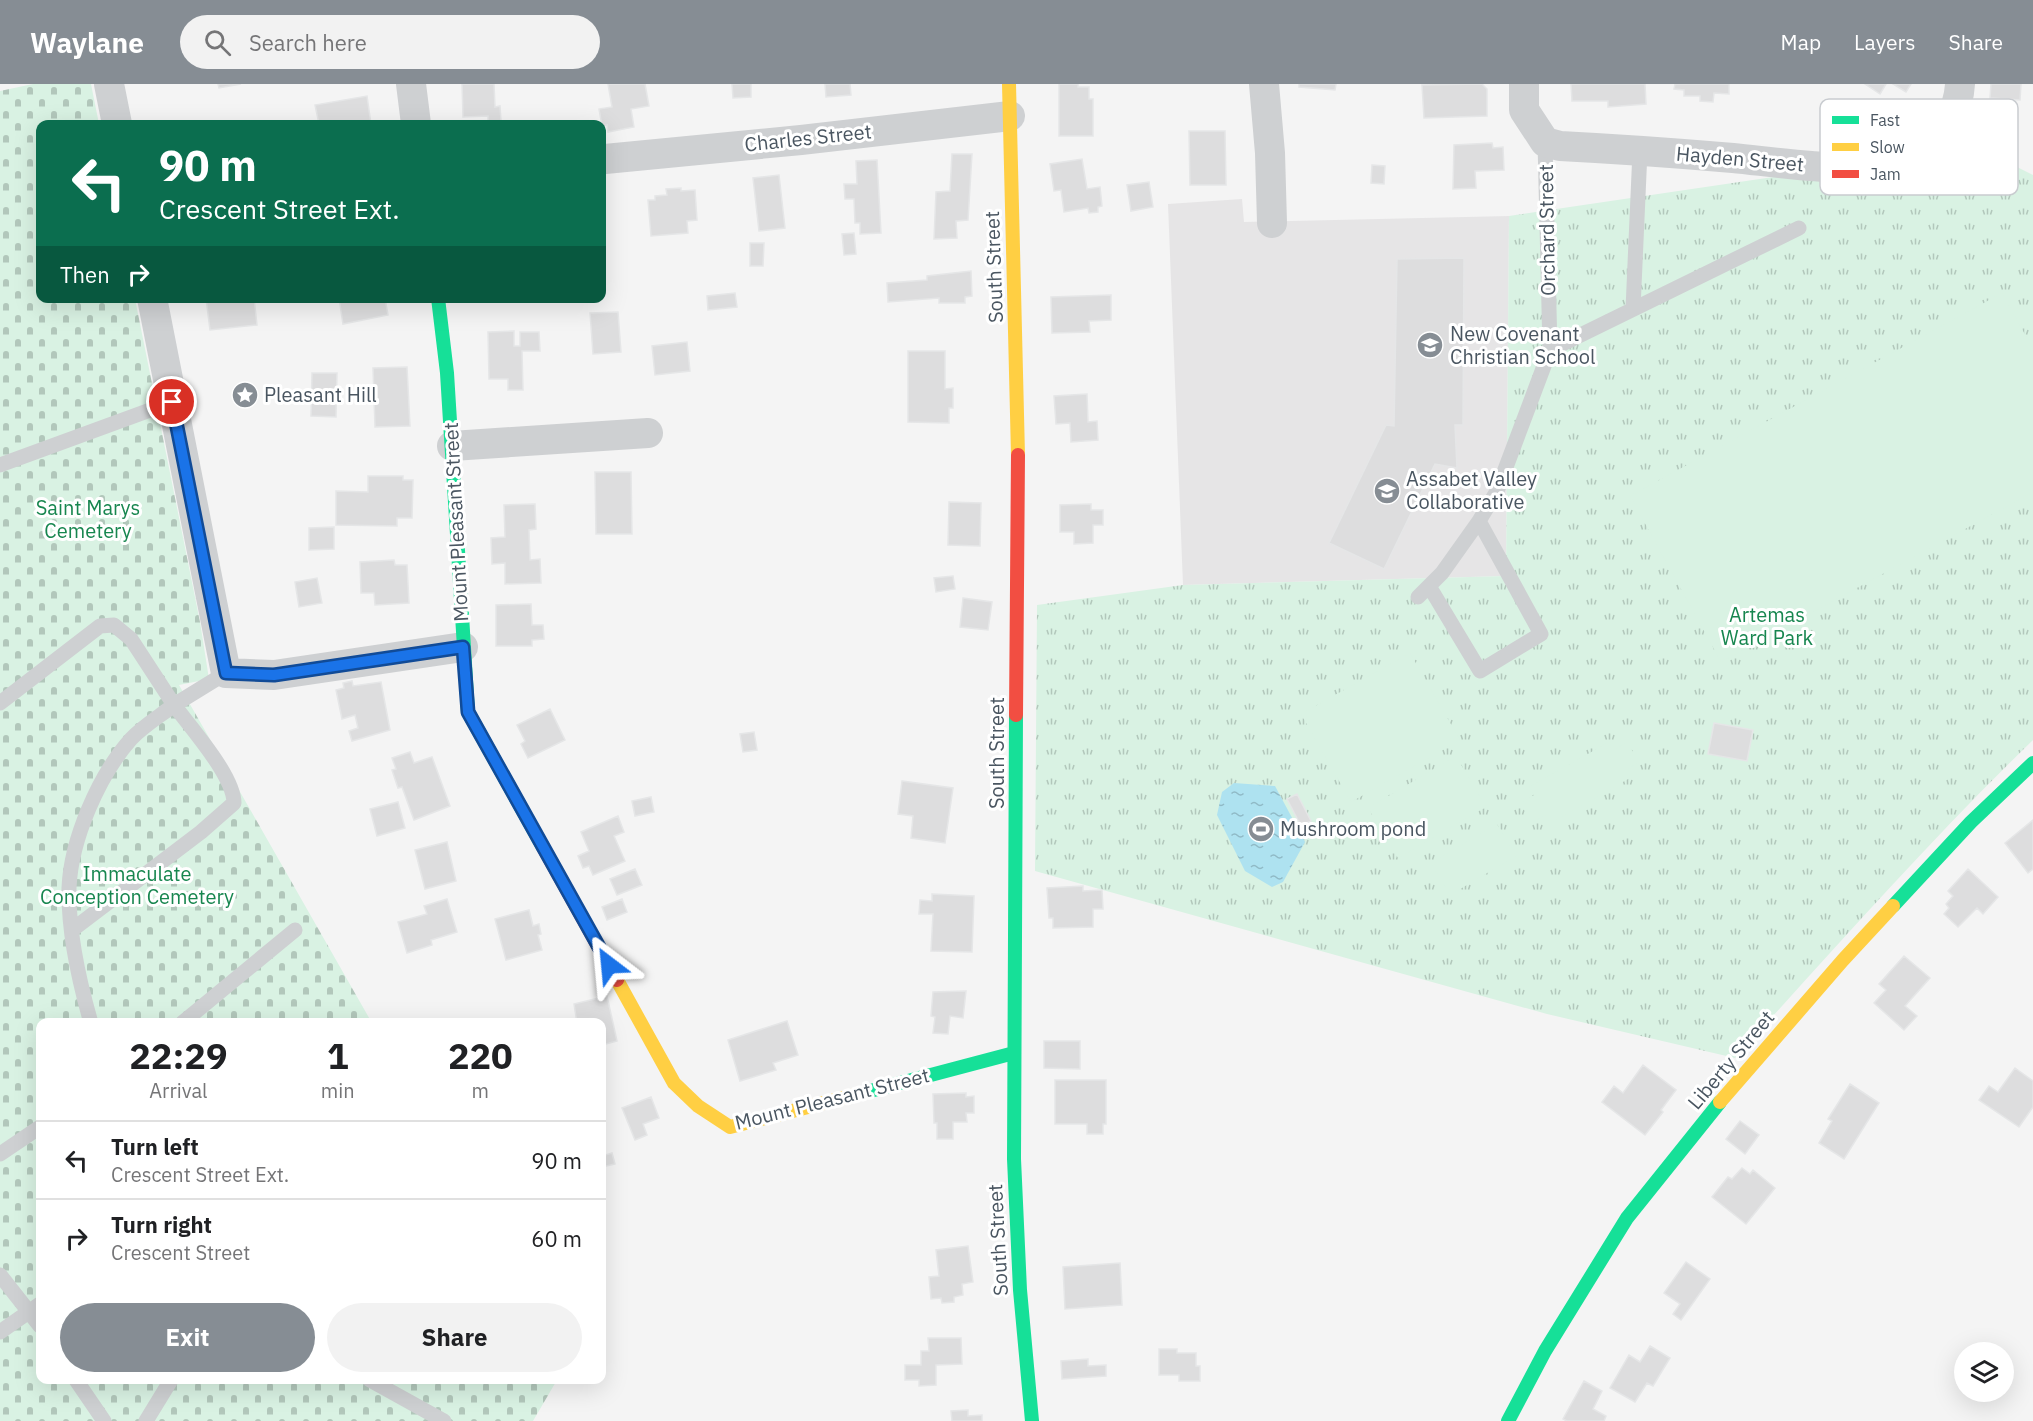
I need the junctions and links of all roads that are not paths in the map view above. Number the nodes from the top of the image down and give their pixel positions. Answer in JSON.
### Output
{"nodes":[{"id":1,"x":109,"y":84,"type":"edge"},
{"id":2,"x":411,"y":84,"type":"edge"},
{"id":3,"x":1009,"y":84,"type":"edge"},
{"id":4,"x":1264,"y":84,"type":"edge"},
{"id":5,"x":1524,"y":84,"type":"edge"},
{"id":6,"x":1960,"y":84,"type":"edge"},
{"id":7,"x":1958,"y":99,"type":"edge"},
{"id":8,"x":1010,"y":116,"type":"junction"},
{"id":9,"x":116,"y":120,"type":"edge"},
{"id":10,"x":416,"y":120,"type":"edge"},
{"id":11,"x":1545,"y":142,"type":"junction"},
{"id":12,"x":1640,"y":151,"type":"junction"},
{"id":13,"x":606,"y":159,"type":"edge"},
{"id":14,"x":1820,"y":166,"type":"edge"},
{"id":15,"x":1272,"y":223,"type":"dead end"},
{"id":16,"x":1799,"y":228,"type":"dead end"},
{"id":17,"x":153,"y":303,"type":"edge"},
{"id":18,"x":439,"y":303,"type":"edge"},
{"id":19,"x":1633,"y":309,"type":"junction"},
{"id":20,"x":1550,"y":350,"type":"junction"},
{"id":21,"x":172,"y":402,"type":"junction"},
{"id":22,"x":648,"y":433,"type":"dead end"},
{"id":23,"x":452,"y":446,"type":"junction"},
{"id":24,"x":0,"y":465,"type":"edge"},
{"id":25,"x":1479,"y":521,"type":"junction"},
{"id":26,"x":463,"y":647,"type":"junction"},
{"id":27,"x":226,"y":673,"type":"junction"},
{"id":28,"x":0,"y":703,"type":"edge"},
{"id":29,"x":174,"y":705,"type":"junction"},
{"id":30,"x":2033,"y":763,"type":"edge"},
{"id":31,"x":72,"y":930,"type":"junction"},
{"id":32,"x":295,"y":930,"type":"dead end"},
{"id":33,"x":90,"y":1018,"type":"edge"},
{"id":34,"x":188,"y":1018,"type":"edge"},
{"id":35,"x":1014,"y":1053,"type":"junction"},
{"id":36,"x":36,"y":1129,"type":"edge"},
{"id":37,"x":0,"y":1154,"type":"edge"},
{"id":38,"x":0,"y":1275,"type":"edge"},
{"id":39,"x":36,"y":1308,"type":"edge"},
{"id":40,"x":0,"y":1332,"type":"edge"},
{"id":41,"x":79,"y":1384,"type":"edge"},
{"id":42,"x":169,"y":1384,"type":"edge"},
{"id":43,"x":376,"y":1384,"type":"edge"},
{"id":44,"x":104,"y":1421,"type":"edge"},
{"id":45,"x":146,"y":1421,"type":"edge"},
{"id":46,"x":444,"y":1421,"type":"edge"},
{"id":47,"x":1032,"y":1421,"type":"edge"},
{"id":48,"x":1508,"y":1421,"type":"edge"}],
"edges":[{"from":1,"to":9,"type":"street"},
{"from":2,"to":10,"type":"street"},
{"from":3,"to":8,"type":"street","name":"South Street"},
{"from":4,"to":15,"type":"street"},
{"from":5,"to":11,"type":"street","name":"Orchard Street"},
{"from":6,"to":7,"type":"street","name":"Hayden Street"},
{"from":8,"to":13,"type":"street","name":"Charles Street"},
{"from":8,"to":35,"type":"street","name":"South Street"},
{"from":11,"to":12,"type":"street","name":"Hayden Street"},
{"from":11,"to":20,"type":"lane","name":"Orchard Street"},
{"from":12,"to":14,"type":"street","name":"Hayden Street"},
{"from":12,"to":19,"type":"lane"},
{"from":16,"to":19,"type":"lane"},
{"from":17,"to":21,"type":"street"},
{"from":18,"to":23,"type":"street","name":"Mount Pleasant Street"},
{"from":19,"to":20,"type":"lane"},
{"from":20,"to":25,"type":"lane","name":"Orchard Street"},
{"from":21,"to":24,"type":"lane"},
{"from":21,"to":27,"type":"street"},
{"from":22,"to":23,"type":"street"},
{"from":23,"to":26,"type":"street","name":"Mount Pleasant Street"},
{"from":25,"to":25,"type":"lane","name":"Orchard Street"},
{"from":26,"to":27,"type":"street"},
{"from":26,"to":35,"type":"street","name":"Mount Pleasant Street"},
{"from":27,"to":29,"type":"lane"},
{"from":28,"to":29,"type":"lane"},
{"from":29,"to":31,"type":"lane"},
{"from":29,"to":31,"type":"lane"},
{"from":30,"to":48,"type":"street","name":"Liberty Street"},
{"from":31,"to":33,"type":"lane"},
{"from":32,"to":34,"type":"lane"},
{"from":35,"to":47,"type":"street","name":"South Street"},
{"from":36,"to":37,"type":"lane"},
{"from":38,"to":39,"type":"lane"},
{"from":39,"to":40,"type":"lane"},
{"from":41,"to":44,"type":"lane"},
{"from":42,"to":45,"type":"lane"},
{"from":43,"to":46,"type":"lane"}]}
